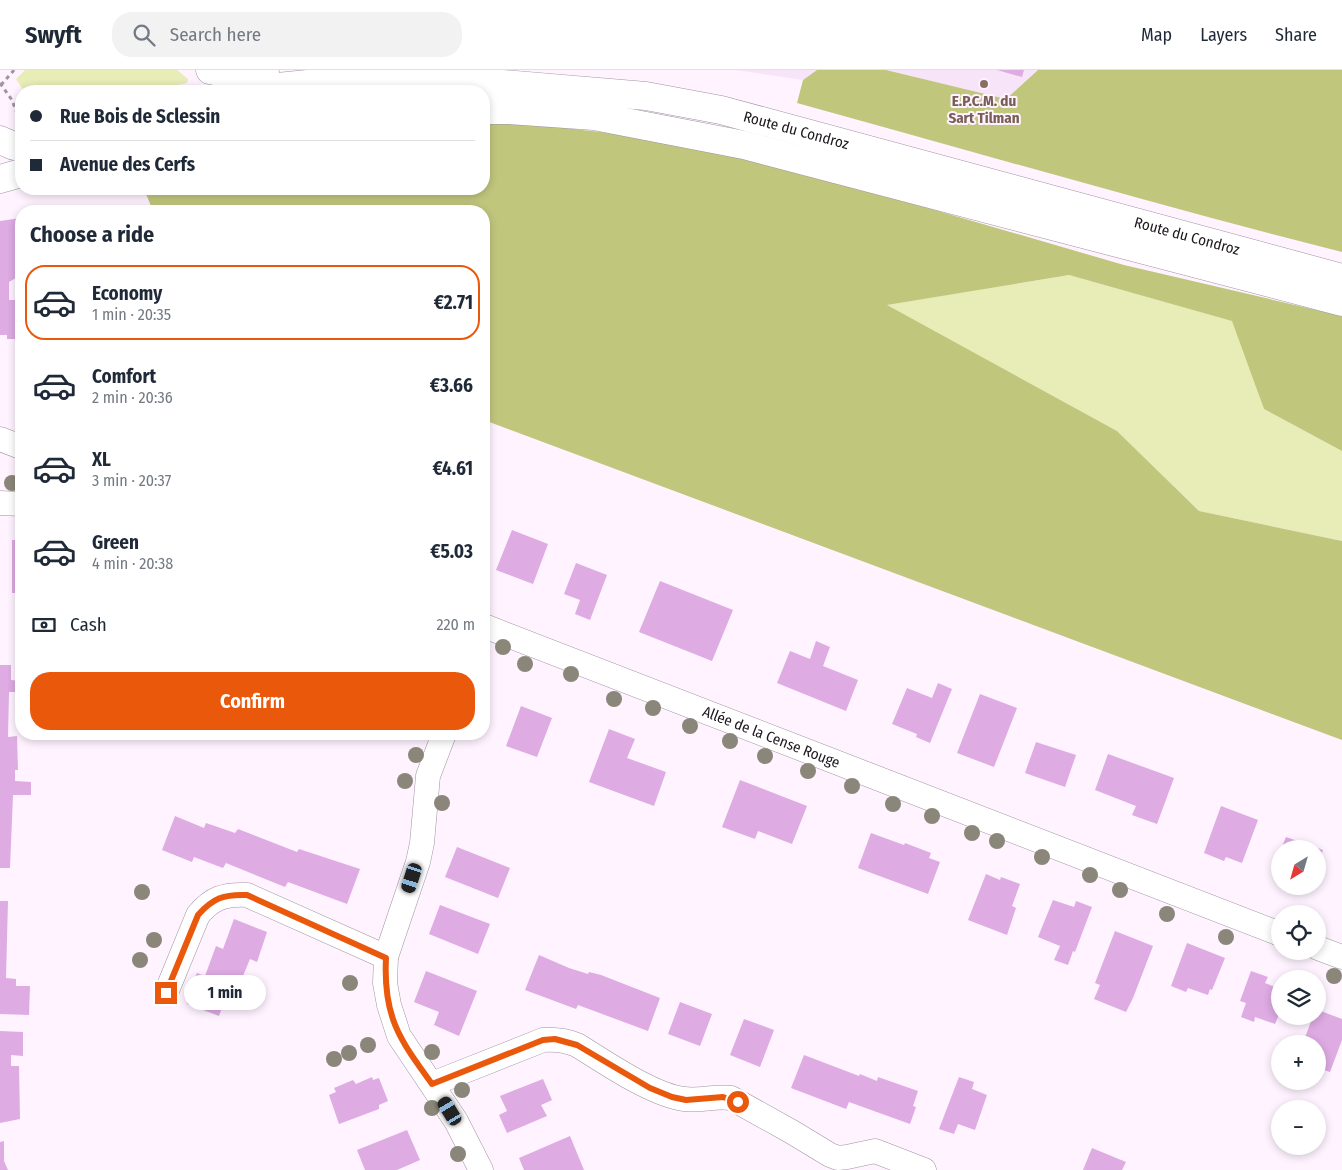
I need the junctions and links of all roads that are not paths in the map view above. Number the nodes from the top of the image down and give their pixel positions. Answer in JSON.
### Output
{"nodes":[{"id":1,"x":210,"y":70,"type":"edge"},
{"id":2,"x":292,"y":70,"type":"edge"},
{"id":3,"x":334,"y":70,"type":"edge"},
{"id":4,"x":384,"y":74,"type":"junction"},
{"id":5,"x":297,"y":85,"type":"edge"},
{"id":6,"x":490,"y":110,"type":"edge"},
{"id":7,"x":0,"y":140,"type":"edge"},
{"id":8,"x":15,"y":144,"type":"edge"},
{"id":9,"x":15,"y":175,"type":"edge"},
{"id":10,"x":0,"y":179,"type":"edge"},
{"id":11,"x":1342,"y":278,"type":"edge"},
{"id":12,"x":1342,"y":302,"type":"edge"},
{"id":13,"x":0,"y":439,"type":"edge"},
{"id":14,"x":15,"y":445,"type":"edge"},
{"id":15,"x":0,"y":503,"type":"edge"},
{"id":16,"x":15,"y":504,"type":"edge"},
{"id":17,"x":490,"y":632,"type":"edge"},
{"id":18,"x":442,"y":740,"type":"edge"},
{"id":19,"x":1271,"y":931,"type":"edge"},
{"id":20,"x":1326,"y":951,"type":"edge"},
{"id":21,"x":386,"y":958,"type":"junction"},
{"id":22,"x":1342,"y":958,"type":"edge"},
{"id":23,"x":166,"y":993,"type":"dead end"},
{"id":24,"x":432,"y":1084,"type":"junction"},
{"id":25,"x":836,"y":1164,"type":"edge"},
{"id":26,"x":480,"y":1170,"type":"edge"},
{"id":27,"x":924,"y":1170,"type":"edge"}],
"edges":[{"from":1,"to":2,"type":"main road"},
{"from":3,"to":4,"type":"main road"},
{"from":4,"to":5,"type":"main road","name":"Route du Condroz"},
{"from":4,"to":11,"type":"main road","name":"Route du Condroz"},
{"from":6,"to":12,"type":"main road","name":"Route du Condroz"},
{"from":7,"to":8,"type":"main road"},
{"from":9,"to":10,"type":"main road"},
{"from":13,"to":14,"type":"street"},
{"from":15,"to":16,"type":"street"},
{"from":17,"to":19,"type":"street","name":"Allée de la Cense Rouge"},
{"from":18,"to":21,"type":"street"},
{"from":20,"to":22,"type":"street"},
{"from":21,"to":23,"type":"street"},
{"from":21,"to":24,"type":"street"},
{"from":24,"to":25,"type":"street"},
{"from":24,"to":26,"type":"street"},
{"from":25,"to":27,"type":"street"}]}
